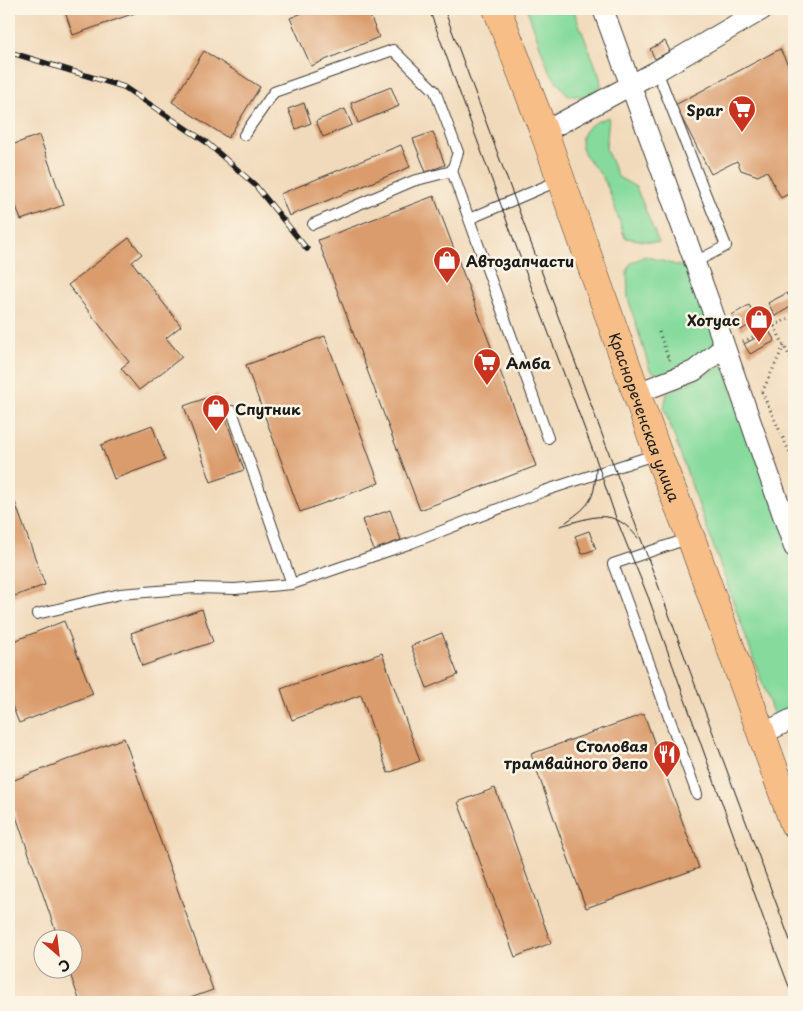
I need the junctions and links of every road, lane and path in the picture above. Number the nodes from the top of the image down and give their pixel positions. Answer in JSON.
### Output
{"nodes":[{"id":1,"x":497,"y":9,"type":"edge"},
{"id":2,"x":603,"y":9,"type":"edge"},
{"id":3,"x":763,"y":9,"type":"edge"},
{"id":4,"x":657,"y":71,"type":"junction"},
{"id":5,"x":631,"y":84,"type":"junction"},
{"id":6,"x":544,"y":132,"type":"junction"},
{"id":7,"x":244,"y":135,"type":"dead end"},
{"id":8,"x":452,"y":171,"type":"junction"},
{"id":9,"x":561,"y":180,"type":"junction"},
{"id":10,"x":469,"y":219,"type":"junction"},
{"id":11,"x":313,"y":224,"type":"dead end"},
{"id":12,"x":696,"y":262,"type":"junction"},
{"id":13,"x":794,"y":315,"type":"edge"},
{"id":14,"x":774,"y":326,"type":"junction"},
{"id":15,"x":659,"y":332,"type":"dead end"},
{"id":16,"x":732,"y":345,"type":"junction"},
{"id":17,"x":784,"y":346,"type":"junction"},
{"id":18,"x":677,"y":357,"type":"dead end"},
{"id":19,"x":794,"y":365,"type":"edge"},
{"id":20,"x":758,"y":384,"type":"dead end"},
{"id":21,"x":762,"y":392,"type":"junction"},
{"id":22,"x":638,"y":393,"type":"junction"},
{"id":23,"x":232,"y":411,"type":"dead end"},
{"id":24,"x":548,"y":438,"type":"dead end"},
{"id":25,"x":658,"y":454,"type":"junction"},
{"id":26,"x":793,"y":455,"type":"edge"},
{"id":27,"x":794,"y":462,"type":"edge"},
{"id":28,"x":794,"y":466,"type":"edge"},
{"id":29,"x":691,"y":538,"type":"junction"},
{"id":30,"x":794,"y":547,"type":"edge"},
{"id":31,"x":292,"y":584,"type":"junction"},
{"id":32,"x":37,"y":614,"type":"dead end"},
{"id":33,"x":794,"y":718,"type":"edge"},
{"id":34,"x":762,"y":734,"type":"junction"},
{"id":35,"x":697,"y":794,"type":"dead end"},
{"id":36,"x":794,"y":824,"type":"edge"}],
"edges":[{"from":1,"to":6,"type":"main road","name":"Краснореченская улица"},
{"from":2,"to":5,"type":"street"},
{"from":3,"to":4,"type":"street"},
{"from":4,"to":5,"type":"street"},
{"from":4,"to":12,"type":"lane"},
{"from":5,"to":6,"type":"street"},
{"from":5,"to":12,"type":"street"},
{"from":6,"to":9,"type":"main road","name":"Краснореченская улица"},
{"from":7,"to":8,"type":"lane"},
{"from":8,"to":10,"type":"lane"},
{"from":8,"to":11,"type":"lane"},
{"from":9,"to":10,"type":"lane"},
{"from":9,"to":22,"type":"main road","name":"Краснореченская улица"},
{"from":10,"to":24,"type":"lane"},
{"from":12,"to":16,"type":"street"},
{"from":13,"to":14,"type":"path"},
{"from":14,"to":16,"type":"path"},
{"from":14,"to":17,"type":"path"},
{"from":15,"to":18,"type":"path"},
{"from":16,"to":22,"type":"street"},
{"from":16,"to":30,"type":"street"},
{"from":17,"to":19,"type":"path"},
{"from":17,"to":21,"type":"path"},
{"from":20,"to":21,"type":"path"},
{"from":21,"to":26,"type":"path"},
{"from":22,"to":25,"type":"main road","name":"Краснореченская улица"},
{"from":23,"to":31,"type":"lane"},
{"from":25,"to":29,"type":"main road","name":"Краснореченская улица"},
{"from":25,"to":31,"type":"lane"},
{"from":26,"to":27,"type":"path"},
{"from":26,"to":28,"type":"path"},
{"from":29,"to":34,"type":"main road","name":"Краснореченская улица"},
{"from":29,"to":35,"type":"lane"},
{"from":31,"to":32,"type":"lane"},
{"from":33,"to":34,"type":"street"},
{"from":34,"to":36,"type":"main road","name":"Краснореченская улица"}]}
